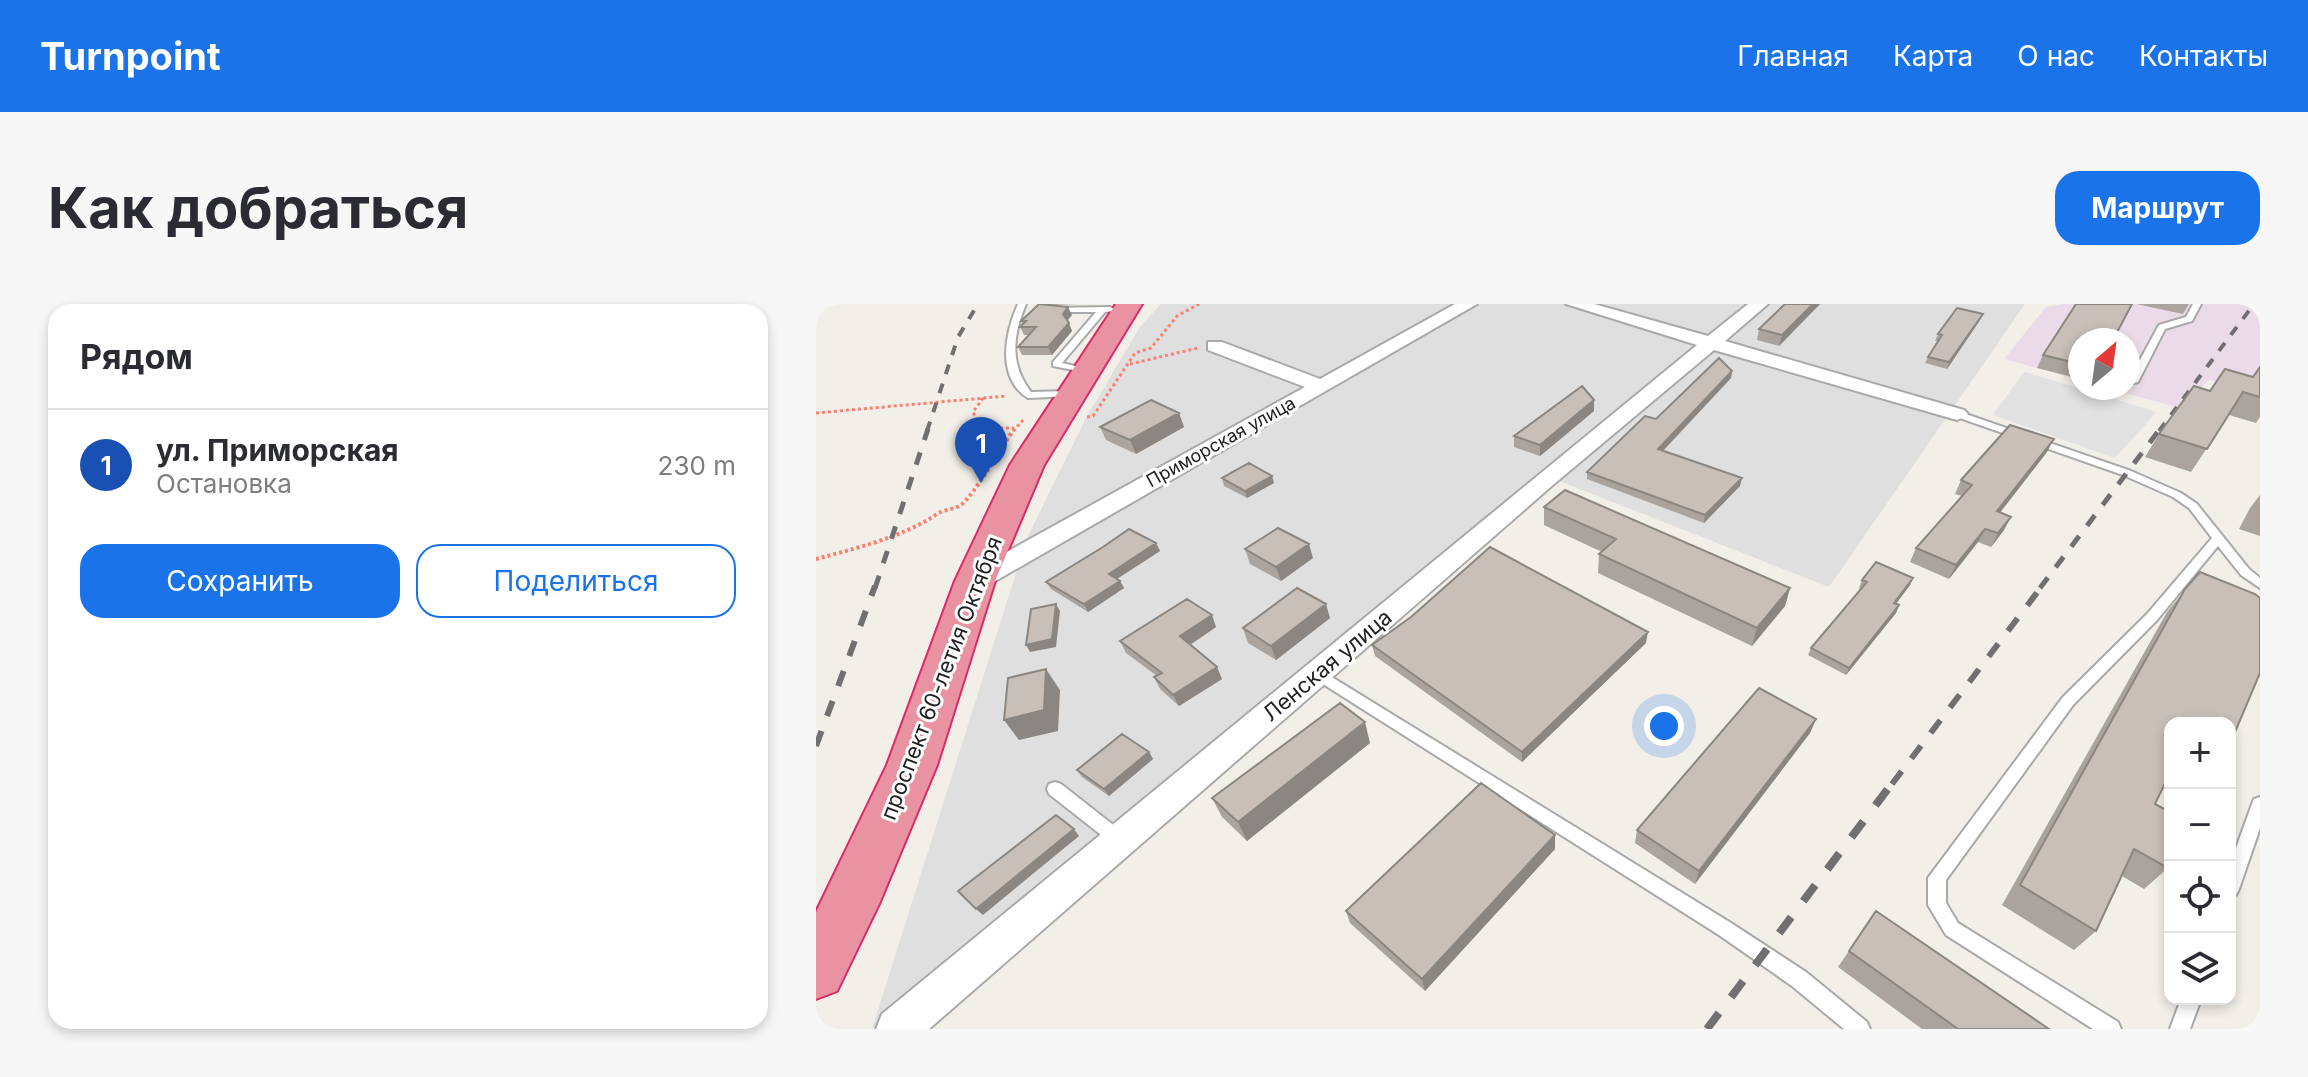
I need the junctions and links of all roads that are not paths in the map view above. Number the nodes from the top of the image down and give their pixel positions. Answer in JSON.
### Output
{"nodes":[{"id":1,"x":1022,"y":304,"type":"edge"},
{"id":2,"x":1468,"y":304,"type":"edge"},
{"id":3,"x":1575,"y":304,"type":"edge"},
{"id":4,"x":1759,"y":304,"type":"edge"},
{"id":5,"x":2197,"y":304,"type":"edge"},
{"id":6,"x":1127,"y":306,"type":"edge"},
{"id":7,"x":1048,"y":310,"type":"edge"},
{"id":8,"x":1712,"y":344,"type":"junction"},
{"id":9,"x":1215,"y":346,"type":"road end"},
{"id":10,"x":2140,"y":369,"type":"edge"},
{"id":11,"x":1321,"y":386,"type":"junction"},
{"id":12,"x":1064,"y":387,"type":"junction"},
{"id":13,"x":1957,"y":414,"type":"joint"},
{"id":14,"x":2219,"y":537,"type":"junction"},
{"id":15,"x":975,"y":581,"type":"junction"},
{"id":16,"x":2260,"y":584,"type":"edge"},
{"id":17,"x":1317,"y":673,"type":"junction"},
{"id":18,"x":1055,"y":789,"type":"dead end"},
{"id":19,"x":2260,"y":804,"type":"edge"},
{"id":20,"x":1120,"y":840,"type":"junction"},
{"id":21,"x":2236,"y":872,"type":"edge"},
{"id":22,"x":816,"y":970,"type":"edge"},
{"id":23,"x":2189,"y":1005,"type":"edge"},
{"id":24,"x":897,"y":1029,"type":"edge"},
{"id":25,"x":1860,"y":1029,"type":"edge"},
{"id":26,"x":2111,"y":1029,"type":"edge"},
{"id":27,"x":2180,"y":1029,"type":"edge"}],
"edges":[{"from":1,"to":12,"type":"lane"},
{"from":2,"to":11,"type":"street","name":"Приморская улица"},
{"from":3,"to":8,"type":"street"},
{"from":4,"to":8,"type":"street","name":"Ленская улица"},
{"from":5,"to":10,"type":"lane"},
{"from":6,"to":7,"type":"lane"},
{"from":6,"to":12,"type":"highway","name":"проспект 60-летия Октября"},
{"from":6,"to":12,"type":"lane"},
{"from":8,"to":13,"type":"street"},
{"from":8,"to":17,"type":"street","name":"Ленская улица"},
{"from":9,"to":11,"type":"street"},
{"from":11,"to":15,"type":"street","name":"Приморская улица"},
{"from":12,"to":15,"type":"highway","name":"проспект 60-летия Октября"},
{"from":13,"to":14,"type":"lane"},
{"from":14,"to":16,"type":"lane"},
{"from":14,"to":26,"type":"lane"},
{"from":15,"to":22,"type":"highway","name":"проспект 60-летия Октября"},
{"from":17,"to":20,"type":"street","name":"Ленская улица"},
{"from":17,"to":25,"type":"lane"},
{"from":18,"to":20,"type":"lane"},
{"from":19,"to":21,"type":"lane"},
{"from":20,"to":24,"type":"street","name":"Ленская улица"},
{"from":23,"to":27,"type":"lane"}]}
